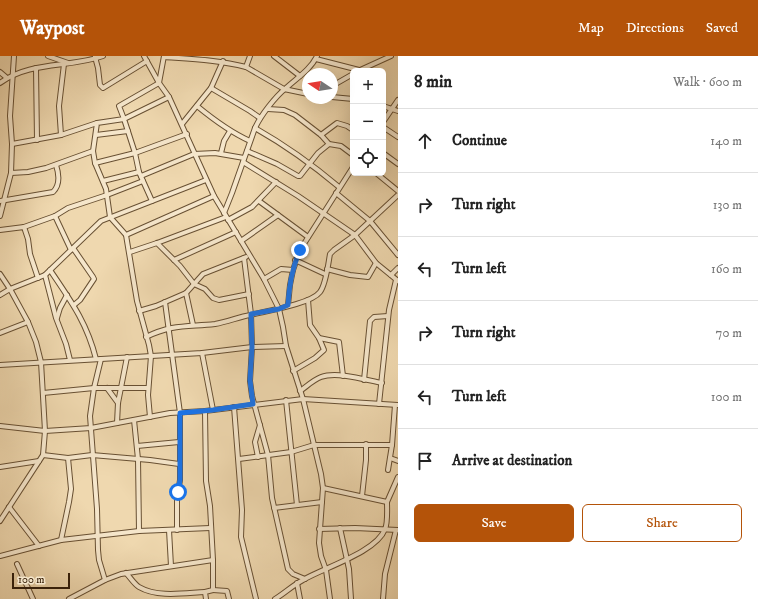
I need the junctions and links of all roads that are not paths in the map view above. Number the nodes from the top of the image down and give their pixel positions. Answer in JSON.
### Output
{"nodes":[{"id":1,"x":14,"y":56,"type":"edge"},
{"id":2,"x":48,"y":56,"type":"edge"},
{"id":3,"x":102,"y":56,"type":"edge"},
{"id":4,"x":144,"y":56,"type":"edge"},
{"id":5,"x":164,"y":56,"type":"edge"},
{"id":6,"x":250,"y":56,"type":"edge"},
{"id":7,"x":274,"y":56,"type":"edge"},
{"id":8,"x":381,"y":56,"type":"edge"},
{"id":9,"x":95,"y":57,"type":"edge"},
{"id":10,"x":389,"y":57,"type":"edge"},
{"id":11,"x":280,"y":58,"type":"edge"},
{"id":12,"x":316,"y":58,"type":"edge"},
{"id":13,"x":147,"y":61,"type":"junction"},
{"id":14,"x":223,"y":61,"type":"junction"},
{"id":15,"x":66,"y":63,"type":"junction"},
{"id":16,"x":246,"y":67,"type":"junction"},
{"id":17,"x":36,"y":68,"type":"junction"},
{"id":18,"x":365,"y":68,"type":"edge"},
{"id":19,"x":350,"y":69,"type":"edge"},
{"id":20,"x":0,"y":72,"type":"edge"},
{"id":21,"x":13,"y":75,"type":"junction"},
{"id":22,"x":300,"y":76,"type":"junction"},
{"id":23,"x":350,"y":76,"type":"edge"},
{"id":24,"x":7,"y":78,"type":"junction"},
{"id":25,"x":0,"y":83,"type":"edge"},
{"id":26,"x":159,"y":83,"type":"junction"},
{"id":27,"x":338,"y":83,"type":"edge"},
{"id":28,"x":211,"y":88,"type":"junction"},
{"id":29,"x":284,"y":89,"type":"junction"},
{"id":30,"x":302,"y":93,"type":"edge"},
{"id":31,"x":170,"y":97,"type":"junction"},
{"id":32,"x":338,"y":98,"type":"edge"},
{"id":33,"x":350,"y":99,"type":"edge"},
{"id":34,"x":398,"y":100,"type":"edge"},
{"id":35,"x":197,"y":106,"type":"junction"},
{"id":36,"x":386,"y":107,"type":"edge"},
{"id":37,"x":268,"y":109,"type":"junction"},
{"id":38,"x":396,"y":109,"type":"edge"},
{"id":39,"x":260,"y":118,"type":"junction"},
{"id":40,"x":124,"y":119,"type":"junction"},
{"id":41,"x":386,"y":119,"type":"edge"},
{"id":42,"x":97,"y":123,"type":"junction"},
{"id":43,"x":182,"y":124,"type":"junction"},
{"id":44,"x":255,"y":128,"type":"junction"},
{"id":45,"x":350,"y":128,"type":"edge"},
{"id":46,"x":386,"y":129,"type":"edge"},
{"id":47,"x":128,"y":131,"type":"junction"},
{"id":48,"x":230,"y":131,"type":"junction"},
{"id":49,"x":96,"y":134,"type":"junction"},
{"id":50,"x":187,"y":134,"type":"junction"},
{"id":51,"x":61,"y":135,"type":"junction"},
{"id":52,"x":321,"y":135,"type":"junction"},
{"id":53,"x":398,"y":137,"type":"edge"},
{"id":54,"x":37,"y":140,"type":"junction"},
{"id":55,"x":250,"y":141,"type":"junction"},
{"id":56,"x":12,"y":144,"type":"junction"},
{"id":57,"x":329,"y":144,"type":"junction"},
{"id":58,"x":94,"y":151,"type":"junction"},
{"id":59,"x":247,"y":151,"type":"junction"},
{"id":60,"x":135,"y":153,"type":"junction"},
{"id":61,"x":350,"y":153,"type":"edge"},
{"id":62,"x":194,"y":154,"type":"junction"},
{"id":63,"x":221,"y":154,"type":"junction"},
{"id":64,"x":386,"y":155,"type":"edge"},
{"id":65,"x":244,"y":160,"type":"junction"},
{"id":66,"x":95,"y":163,"type":"junction"},
{"id":67,"x":309,"y":163,"type":"junction"},
{"id":68,"x":398,"y":164,"type":"edge"},
{"id":69,"x":56,"y":165,"type":"junction"},
{"id":70,"x":350,"y":171,"type":"edge"},
{"id":71,"x":11,"y":173,"type":"junction"},
{"id":72,"x":380,"y":176,"type":"edge"},
{"id":73,"x":141,"y":177,"type":"junction"},
{"id":74,"x":206,"y":180,"type":"junction"},
{"id":75,"x":103,"y":181,"type":"junction"},
{"id":76,"x":276,"y":182,"type":"junction"},
{"id":77,"x":339,"y":187,"type":"junction"},
{"id":78,"x":398,"y":191,"type":"edge"},
{"id":79,"x":336,"y":193,"type":"junction"},
{"id":80,"x":107,"y":195,"type":"junction"},
{"id":81,"x":398,"y":195,"type":"edge"},
{"id":82,"x":214,"y":196,"type":"junction"},
{"id":83,"x":259,"y":200,"type":"junction"},
{"id":84,"x":2,"y":201,"type":"edge"},
{"id":85,"x":152,"y":201,"type":"junction"},
{"id":86,"x":324,"y":214,"type":"junction"},
{"id":87,"x":278,"y":215,"type":"junction"},
{"id":88,"x":0,"y":216,"type":"edge"},
{"id":89,"x":55,"y":216,"type":"junction"},
{"id":90,"x":110,"y":217,"type":"junction"},
{"id":91,"x":226,"y":217,"type":"junction"},
{"id":92,"x":370,"y":221,"type":"junction"},
{"id":93,"x":24,"y":228,"type":"junction"},
{"id":94,"x":0,"y":230,"type":"edge"},
{"id":95,"x":236,"y":232,"type":"junction"},
{"id":96,"x":126,"y":235,"type":"junction"},
{"id":97,"x":355,"y":235,"type":"junction"},
{"id":98,"x":308,"y":237,"type":"junction"},
{"id":99,"x":241,"y":241,"type":"junction"},
{"id":100,"x":157,"y":243,"type":"junction"},
{"id":101,"x":72,"y":249,"type":"junction"},
{"id":102,"x":130,"y":252,"type":"junction"},
{"id":103,"x":250,"y":255,"type":"junction"},
{"id":104,"x":398,"y":255,"type":"edge"},
{"id":105,"x":244,"y":258,"type":"junction"},
{"id":106,"x":174,"y":260,"type":"junction"},
{"id":107,"x":295,"y":260,"type":"junction"},
{"id":108,"x":376,"y":263,"type":"junction"},
{"id":109,"x":398,"y":268,"type":"edge"},
{"id":110,"x":326,"y":269,"type":"junction"},
{"id":111,"x":50,"y":270,"type":"junction"},
{"id":112,"x":293,"y":270,"type":"junction"},
{"id":113,"x":0,"y":274,"type":"edge"},
{"id":114,"x":325,"y":274,"type":"junction"},
{"id":115,"x":45,"y":275,"type":"junction"},
{"id":116,"x":391,"y":275,"type":"junction"},
{"id":117,"x":38,"y":278,"type":"junction"},
{"id":118,"x":264,"y":279,"type":"junction"},
{"id":119,"x":397,"y":280,"type":"edge"},
{"id":120,"x":194,"y":284,"type":"junction"},
{"id":121,"x":10,"y":289,"type":"junction"},
{"id":122,"x":186,"y":293,"type":"junction"},
{"id":123,"x":249,"y":294,"type":"junction"},
{"id":124,"x":0,"y":295,"type":"edge"},
{"id":125,"x":68,"y":295,"type":"junction"},
{"id":126,"x":308,"y":300,"type":"junction"},
{"id":127,"x":165,"y":302,"type":"junction"},
{"id":128,"x":74,"y":305,"type":"junction"},
{"id":129,"x":288,"y":305,"type":"junction"},
{"id":130,"x":279,"y":309,"type":"junction"},
{"id":131,"x":139,"y":311,"type":"junction"},
{"id":132,"x":251,"y":314,"type":"junction"},
{"id":133,"x":388,"y":316,"type":"junction"},
{"id":134,"x":56,"y":318,"type":"junction"},
{"id":135,"x":28,"y":322,"type":"junction"},
{"id":136,"x":193,"y":325,"type":"junction"},
{"id":137,"x":170,"y":328,"type":"junction"},
{"id":138,"x":0,"y":333,"type":"edge"},
{"id":139,"x":146,"y":337,"type":"junction"},
{"id":140,"x":319,"y":338,"type":"junction"},
{"id":141,"x":286,"y":346,"type":"junction"},
{"id":142,"x":252,"y":347,"type":"junction"},
{"id":143,"x":202,"y":353,"type":"junction"},
{"id":144,"x":172,"y":354,"type":"junction"},
{"id":145,"x":151,"y":356,"type":"junction"},
{"id":146,"x":128,"y":357,"type":"junction"},
{"id":147,"x":96,"y":359,"type":"junction"},
{"id":148,"x":101,"y":359,"type":"junction"},
{"id":149,"x":70,"y":360,"type":"junction"},
{"id":150,"x":41,"y":362,"type":"junction"},
{"id":151,"x":0,"y":365,"type":"edge"},
{"id":152,"x":293,"y":371,"type":"junction"},
{"id":153,"x":343,"y":376,"type":"junction"},
{"id":154,"x":364,"y":380,"type":"junction"},
{"id":155,"x":382,"y":383,"type":"junction"},
{"id":156,"x":94,"y":388,"type":"junction"},
{"id":157,"x":107,"y":388,"type":"junction"},
{"id":158,"x":121,"y":388,"type":"junction"},
{"id":159,"x":148,"y":388,"type":"junction"},
{"id":160,"x":300,"y":391,"type":"junction"},
{"id":161,"x":43,"y":392,"type":"junction"},
{"id":162,"x":302,"y":399,"type":"junction"},
{"id":163,"x":286,"y":400,"type":"junction"},
{"id":164,"x":118,"y":403,"type":"junction"},
{"id":165,"x":253,"y":404,"type":"junction"},
{"id":166,"x":379,"y":404,"type":"junction"},
{"id":167,"x":396,"y":405,"type":"edge"},
{"id":168,"x":234,"y":407,"type":"junction"},
{"id":169,"x":213,"y":410,"type":"junction"},
{"id":170,"x":205,"y":411,"type":"junction"},
{"id":171,"x":180,"y":413,"type":"junction"},
{"id":172,"x":150,"y":417,"type":"junction"},
{"id":173,"x":134,"y":420,"type":"junction"},
{"id":174,"x":116,"y":423,"type":"junction"},
{"id":175,"x":260,"y":425,"type":"junction"},
{"id":176,"x":0,"y":426,"type":"edge"},
{"id":177,"x":91,"y":428,"type":"junction"},
{"id":178,"x":45,"y":431,"type":"junction"},
{"id":179,"x":180,"y":442,"type":"junction"},
{"id":180,"x":366,"y":444,"type":"junction"},
{"id":181,"x":314,"y":445,"type":"junction"},
{"id":182,"x":392,"y":445,"type":"junction"},
{"id":183,"x":137,"y":446,"type":"junction"},
{"id":184,"x":291,"y":452,"type":"junction"},
{"id":185,"x":43,"y":454,"type":"junction"},
{"id":186,"x":92,"y":455,"type":"junction"},
{"id":187,"x":268,"y":455,"type":"junction"},
{"id":188,"x":258,"y":456,"type":"junction"},
{"id":189,"x":68,"y":458,"type":"junction"},
{"id":190,"x":390,"y":458,"type":"junction"},
{"id":191,"x":138,"y":459,"type":"junction"},
{"id":192,"x":239,"y":459,"type":"junction"},
{"id":193,"x":39,"y":461,"type":"junction"},
{"id":194,"x":398,"y":461,"type":"edge"},
{"id":195,"x":179,"y":464,"type":"junction"},
{"id":196,"x":0,"y":467,"type":"edge"},
{"id":197,"x":388,"y":470,"type":"dead end"},
{"id":198,"x":398,"y":477,"type":"edge"},
{"id":199,"x":323,"y":488,"type":"junction"},
{"id":200,"x":362,"y":496,"type":"junction"},
{"id":201,"x":322,"y":502,"type":"junction"},
{"id":202,"x":387,"y":502,"type":"junction"},
{"id":203,"x":297,"y":505,"type":"junction"},
{"id":204,"x":9,"y":508,"type":"junction"},
{"id":205,"x":274,"y":508,"type":"junction"},
{"id":206,"x":1,"y":519,"type":"edge"},
{"id":207,"x":210,"y":528,"type":"junction"},
{"id":208,"x":340,"y":528,"type":"junction"},
{"id":209,"x":319,"y":529,"type":"junction"},
{"id":210,"x":386,"y":529,"type":"junction"},
{"id":211,"x":169,"y":530,"type":"junction"},
{"id":212,"x":177,"y":530,"type":"junction"},
{"id":213,"x":397,"y":530,"type":"edge"},
{"id":214,"x":139,"y":531,"type":"junction"},
{"id":215,"x":98,"y":537,"type":"junction"},
{"id":216,"x":61,"y":540,"type":"junction"},
{"id":217,"x":39,"y":546,"type":"junction"},
{"id":218,"x":0,"y":556,"type":"edge"},
{"id":219,"x":346,"y":559,"type":"junction"},
{"id":220,"x":213,"y":560,"type":"junction"},
{"id":221,"x":17,"y":564,"type":"dead end"},
{"id":222,"x":171,"y":566,"type":"junction"},
{"id":223,"x":326,"y":570,"type":"junction"},
{"id":224,"x":126,"y":573,"type":"junction"},
{"id":225,"x":304,"y":579,"type":"junction"},
{"id":226,"x":105,"y":580,"type":"junction"},
{"id":227,"x":297,"y":584,"type":"junction"},
{"id":228,"x":213,"y":590,"type":"junction"},
{"id":229,"x":206,"y":592,"type":"junction"},
{"id":230,"x":170,"y":594,"type":"junction"},
{"id":231,"x":33,"y":599,"type":"edge"},
{"id":232,"x":69,"y":599,"type":"edge"},
{"id":233,"x":170,"y":599,"type":"edge"},
{"id":234,"x":206,"y":599,"type":"edge"},
{"id":235,"x":229,"y":599,"type":"edge"},
{"id":236,"x":256,"y":599,"type":"edge"},
{"id":237,"x":275,"y":599,"type":"edge"},
{"id":238,"x":300,"y":599,"type":"edge"},
{"id":239,"x":330,"y":599,"type":"edge"},
{"id":240,"x":351,"y":599,"type":"edge"},
{"id":241,"x":383,"y":599,"type":"edge"}],
"edges":[{"from":1,"to":21,"type":"street"},
{"from":2,"to":15,"type":"street"},
{"from":3,"to":9,"type":"street"},
{"from":4,"to":13,"type":"street"},
{"from":5,"to":14,"type":"street"},
{"from":5,"to":26,"type":"street"},
{"from":6,"to":16,"type":"street"},
{"from":7,"to":11,"type":"street"},
{"from":8,"to":10,"type":"street"},
{"from":9,"to":13,"type":"street"},
{"from":9,"to":15,"type":"street"},
{"from":10,"to":18,"type":"street"},
{"from":11,"to":22,"type":"street"},
{"from":12,"to":19,"type":"street"},
{"from":12,"to":22,"type":"street"},
{"from":13,"to":26,"type":"street"},
{"from":14,"to":16,"type":"street"},
{"from":14,"to":28,"type":"street"},
{"from":15,"to":17,"type":"street"},
{"from":15,"to":51,"type":"street"},
{"from":16,"to":29,"type":"street"},
{"from":17,"to":21,"type":"street"},
{"from":17,"to":54,"type":"street"},
{"from":20,"to":24,"type":"street"},
{"from":21,"to":24,"type":"street"},
{"from":21,"to":56,"type":"street"},
{"from":22,"to":29,"type":"street"},
{"from":23,"to":27,"type":"street"},
{"from":24,"to":25,"type":"street"},
{"from":26,"to":31,"type":"street"},
{"from":26,"to":40,"type":"street"},
{"from":28,"to":35,"type":"street"},
{"from":28,"to":39,"type":"street"},
{"from":29,"to":30,"type":"street"},
{"from":29,"to":37,"type":"street"},
{"from":31,"to":40,"type":"street"},
{"from":31,"to":43,"type":"street"},
{"from":32,"to":33,"type":"street"},
{"from":34,"to":38,"type":"street"},
{"from":35,"to":43,"type":"street"},
{"from":35,"to":48,"type":"street"},
{"from":36,"to":38,"type":"street"},
{"from":37,"to":39,"type":"street"},
{"from":37,"to":52,"type":"street"},
{"from":38,"to":41,"type":"street"},
{"from":39,"to":44,"type":"street"},
{"from":40,"to":42,"type":"street"},
{"from":40,"to":47,"type":"street"},
{"from":42,"to":49,"type":"street"},
{"from":42,"to":51,"type":"street"},
{"from":43,"to":50,"type":"street"},
{"from":44,"to":55,"type":"street"},
{"from":44,"to":67,"type":"street"},
{"from":45,"to":52,"type":"street"},
{"from":46,"to":53,"type":"street"},
{"from":47,"to":49,"type":"street"},
{"from":47,"to":60,"type":"street"},
{"from":48,"to":55,"type":"street"},
{"from":48,"to":63,"type":"street"},
{"from":49,"to":58,"type":"street"},
{"from":50,"to":60,"type":"street"},
{"from":50,"to":62,"type":"street"},
{"from":51,"to":54,"type":"street"},
{"from":52,"to":57,"type":"street"},
{"from":54,"to":56,"type":"street"},
{"from":55,"to":59,"type":"street"},
{"from":56,"to":71,"type":"street"},
{"from":57,"to":61,"type":"street"},
{"from":57,"to":67,"type":"street"},
{"from":58,"to":66,"type":"street"},
{"from":58,"to":69,"type":"street"},
{"from":59,"to":65,"type":"street"},
{"from":59,"to":67,"type":"street"},
{"from":60,"to":66,"type":"street"},
{"from":60,"to":73,"type":"street"},
{"from":62,"to":63,"type":"street"},
{"from":62,"to":73,"type":"street"},
{"from":62,"to":74,"type":"street"},
{"from":63,"to":65,"type":"street"},
{"from":64,"to":68,"type":"street"},
{"from":65,"to":76,"type":"street"},
{"from":65,"to":91,"type":"street"},
{"from":66,"to":75,"type":"street"},
{"from":67,"to":77,"type":"street"},
{"from":69,"to":71,"type":"street"},
{"from":69,"to":84,"type":"street"},
{"from":70,"to":77,"type":"street"},
{"from":71,"to":84,"type":"street"},
{"from":72,"to":78,"type":"street"},
{"from":73,"to":75,"type":"street"},
{"from":73,"to":80,"type":"street"},
{"from":73,"to":85,"type":"street"},
{"from":74,"to":82,"type":"street"},
{"from":74,"to":85,"type":"street"},
{"from":75,"to":80,"type":"street"},
{"from":76,"to":83,"type":"street"},
{"from":76,"to":86,"type":"street"},
{"from":77,"to":79,"type":"street"},
{"from":79,"to":86,"type":"street"},
{"from":79,"to":92,"type":"street"},
{"from":80,"to":89,"type":"street"},
{"from":80,"to":90,"type":"street"},
{"from":81,"to":92,"type":"street"},
{"from":82,"to":91,"type":"street"},
{"from":82,"to":96,"type":"street"},
{"from":83,"to":87,"type":"street"},
{"from":83,"to":91,"type":"street"},
{"from":84,"to":88,"type":"street"},
{"from":85,"to":90,"type":"street"},
{"from":86,"to":97,"type":"street"},
{"from":86,"to":98,"type":"street"},
{"from":87,"to":98,"type":"street"},
{"from":87,"to":99,"type":"street"},
{"from":89,"to":93,"type":"street"},
{"from":89,"to":101,"type":"street"},
{"from":90,"to":96,"type":"street"},
{"from":90,"to":101,"type":"street"},
{"from":91,"to":95,"type":"street"},
{"from":91,"to":100,"type":"street"},
{"from":92,"to":97,"type":"street"},
{"from":92,"to":104,"type":"street"},
{"from":93,"to":94,"type":"street"},
{"from":93,"to":117,"type":"street"},
{"from":95,"to":99,"type":"street"},
{"from":95,"to":106,"type":"street"},
{"from":96,"to":102,"type":"street"},
{"from":97,"to":108,"type":"street"},
{"from":97,"to":110,"type":"street"},
{"from":98,"to":107,"type":"street"},
{"from":99,"to":103,"type":"street"},
{"from":100,"to":102,"type":"street"},
{"from":100,"to":106,"type":"street"},
{"from":101,"to":111,"type":"street"},
{"from":101,"to":128,"type":"street"},
{"from":102,"to":131,"type":"street"},
{"from":103,"to":105,"type":"street"},
{"from":103,"to":118,"type":"street"},
{"from":105,"to":120,"type":"street"},
{"from":105,"to":123,"type":"street"},
{"from":106,"to":120,"type":"street"},
{"from":107,"to":112,"type":"street"},
{"from":107,"to":114,"type":"street"},
{"from":108,"to":110,"type":"street"},
{"from":108,"to":116,"type":"street"},
{"from":109,"to":116,"type":"street"},
{"from":110,"to":114,"type":"street"},
{"from":111,"to":115,"type":"street"},
{"from":111,"to":125,"type":"street"},
{"from":112,"to":118,"type":"street"},
{"from":112,"to":129,"type":"street"},
{"from":113,"to":121,"type":"street"},
{"from":114,"to":126,"type":"street"},
{"from":115,"to":117,"type":"street"},
{"from":115,"to":134,"type":"street"},
{"from":116,"to":119,"type":"street"},
{"from":117,"to":121,"type":"street"},
{"from":118,"to":130,"type":"street"},
{"from":119,"to":133,"type":"street"},
{"from":120,"to":122,"type":"street"},
{"from":120,"to":123,"type":"street"},
{"from":121,"to":124,"type":"street"},
{"from":121,"to":135,"type":"street"},
{"from":122,"to":127,"type":"street"},
{"from":122,"to":136,"type":"street"},
{"from":123,"to":132,"type":"street"},
{"from":125,"to":128,"type":"street"},
{"from":125,"to":134,"type":"street"},
{"from":126,"to":129,"type":"street"},
{"from":126,"to":140,"type":"street"},
{"from":127,"to":131,"type":"street"},
{"from":127,"to":137,"type":"street"},
{"from":128,"to":147,"type":"street"},
{"from":129,"to":130,"type":"street"},
{"from":130,"to":132,"type":"street"},
{"from":130,"to":141,"type":"street"},
{"from":131,"to":139,"type":"street"},
{"from":132,"to":136,"type":"street"},
{"from":132,"to":142,"type":"street"},
{"from":133,"to":154,"type":"street"},
{"from":133,"to":155,"type":"street"},
{"from":134,"to":149,"type":"street"},
{"from":135,"to":138,"type":"street"},
{"from":135,"to":150,"type":"street"},
{"from":136,"to":137,"type":"street"},
{"from":137,"to":139,"type":"street"},
{"from":137,"to":144,"type":"street"},
{"from":139,"to":145,"type":"street"},
{"from":140,"to":152,"type":"street"},
{"from":140,"to":153,"type":"street"},
{"from":141,"to":142,"type":"street"},
{"from":141,"to":152,"type":"street"},
{"from":142,"to":143,"type":"street"},
{"from":142,"to":165,"type":"street"},
{"from":143,"to":144,"type":"street"},
{"from":143,"to":169,"type":"street"},
{"from":144,"to":145,"type":"street"},
{"from":144,"to":171,"type":"street"},
{"from":145,"to":146,"type":"street"},
{"from":145,"to":159,"type":"street"},
{"from":146,"to":148,"type":"street"},
{"from":146,"to":158,"type":"street"},
{"from":147,"to":148,"type":"street"},
{"from":147,"to":149,"type":"street"},
{"from":148,"to":156,"type":"street"},
{"from":149,"to":150,"type":"street"},
{"from":150,"to":151,"type":"street"},
{"from":150,"to":161,"type":"street"},
{"from":152,"to":160,"type":"street"},
{"from":153,"to":154,"type":"street"},
{"from":153,"to":160,"type":"street"},
{"from":154,"to":155,"type":"street"},
{"from":155,"to":166,"type":"street"},
{"from":156,"to":157,"type":"street"},
{"from":156,"to":161,"type":"street"},
{"from":156,"to":177,"type":"street"},
{"from":157,"to":158,"type":"street"},
{"from":157,"to":164,"type":"street"},
{"from":158,"to":159,"type":"street"},
{"from":158,"to":164,"type":"street"},
{"from":159,"to":172,"type":"street"},
{"from":160,"to":162,"type":"street"},
{"from":161,"to":178,"type":"street"},
{"from":162,"to":163,"type":"street"},
{"from":162,"to":166,"type":"street"},
{"from":162,"to":181,"type":"street"},
{"from":163,"to":165,"type":"street"},
{"from":163,"to":184,"type":"street"},
{"from":164,"to":174,"type":"street"},
{"from":165,"to":168,"type":"street"},
{"from":165,"to":175,"type":"street"},
{"from":166,"to":167,"type":"street"},
{"from":167,"to":182,"type":"street"},
{"from":168,"to":169,"type":"street"},
{"from":168,"to":192,"type":"street"},
{"from":169,"to":170,"type":"street"},
{"from":170,"to":171,"type":"street"},
{"from":170,"to":207,"type":"street"},
{"from":171,"to":172,"type":"street"},
{"from":171,"to":179,"type":"street"},
{"from":172,"to":173,"type":"street"},
{"from":173,"to":174,"type":"street"},
{"from":173,"to":183,"type":"street"},
{"from":174,"to":177,"type":"street"},
{"from":175,"to":187,"type":"street"},
{"from":175,"to":188,"type":"street"},
{"from":176,"to":178,"type":"street"},
{"from":177,"to":178,"type":"street"},
{"from":177,"to":186,"type":"street"},
{"from":178,"to":185,"type":"street"},
{"from":179,"to":183,"type":"street"},
{"from":179,"to":195,"type":"street"},
{"from":180,"to":181,"type":"street"},
{"from":180,"to":182,"type":"street"},
{"from":180,"to":200,"type":"street"},
{"from":181,"to":184,"type":"street"},
{"from":181,"to":199,"type":"street"},
{"from":182,"to":190,"type":"street"},
{"from":183,"to":191,"type":"street"},
{"from":184,"to":187,"type":"street"},
{"from":184,"to":203,"type":"street"},
{"from":185,"to":189,"type":"street"},
{"from":185,"to":193,"type":"street"},
{"from":186,"to":189,"type":"street"},
{"from":186,"to":191,"type":"street"},
{"from":186,"to":215,"type":"street"},
{"from":187,"to":188,"type":"street"},
{"from":187,"to":205,"type":"street"},
{"from":188,"to":192,"type":"street"},
{"from":189,"to":216,"type":"street"},
{"from":190,"to":194,"type":"street"},
{"from":190,"to":197,"type":"street"},
{"from":191,"to":195,"type":"street"},
{"from":191,"to":214,"type":"street"},
{"from":192,"to":236,"type":"street"},
{"from":193,"to":196,"type":"street"},
{"from":193,"to":204,"type":"street"},
{"from":195,"to":212,"type":"street"},
{"from":198,"to":202,"type":"street"},
{"from":199,"to":200,"type":"street"},
{"from":199,"to":201,"type":"street"},
{"from":200,"to":202,"type":"street"},
{"from":201,"to":203,"type":"street"},
{"from":201,"to":209,"type":"street"},
{"from":202,"to":210,"type":"street"},
{"from":203,"to":205,"type":"street"},
{"from":204,"to":206,"type":"street"},
{"from":204,"to":217,"type":"street"},
{"from":205,"to":225,"type":"street"},
{"from":207,"to":212,"type":"street"},
{"from":207,"to":220,"type":"street"},
{"from":208,"to":209,"type":"street"},
{"from":208,"to":210,"type":"street"},
{"from":208,"to":219,"type":"street"},
{"from":209,"to":223,"type":"street"},
{"from":210,"to":213,"type":"street"},
{"from":210,"to":219,"type":"street"},
{"from":211,"to":212,"type":"street"},
{"from":211,"to":214,"type":"street"},
{"from":211,"to":222,"type":"street"},
{"from":213,"to":241,"type":"street"},
{"from":214,"to":215,"type":"street"},
{"from":215,"to":216,"type":"street"},
{"from":215,"to":226,"type":"street"},
{"from":216,"to":217,"type":"street"},
{"from":217,"to":218,"type":"street"},
{"from":219,"to":223,"type":"street"},
{"from":219,"to":240,"type":"street"},
{"from":220,"to":222,"type":"street"},
{"from":220,"to":228,"type":"street"},
{"from":221,"to":231,"type":"street"},
{"from":222,"to":224,"type":"street"},
{"from":223,"to":225,"type":"street"},
{"from":223,"to":239,"type":"street"},
{"from":224,"to":226,"type":"street"},
{"from":224,"to":230,"type":"street"},
{"from":225,"to":227,"type":"street"},
{"from":226,"to":232,"type":"street"},
{"from":227,"to":237,"type":"street"},
{"from":227,"to":238,"type":"street"},
{"from":228,"to":229,"type":"street"},
{"from":228,"to":235,"type":"street"},
{"from":229,"to":230,"type":"street"},
{"from":229,"to":234,"type":"street"},
{"from":230,"to":233,"type":"street"}]}
